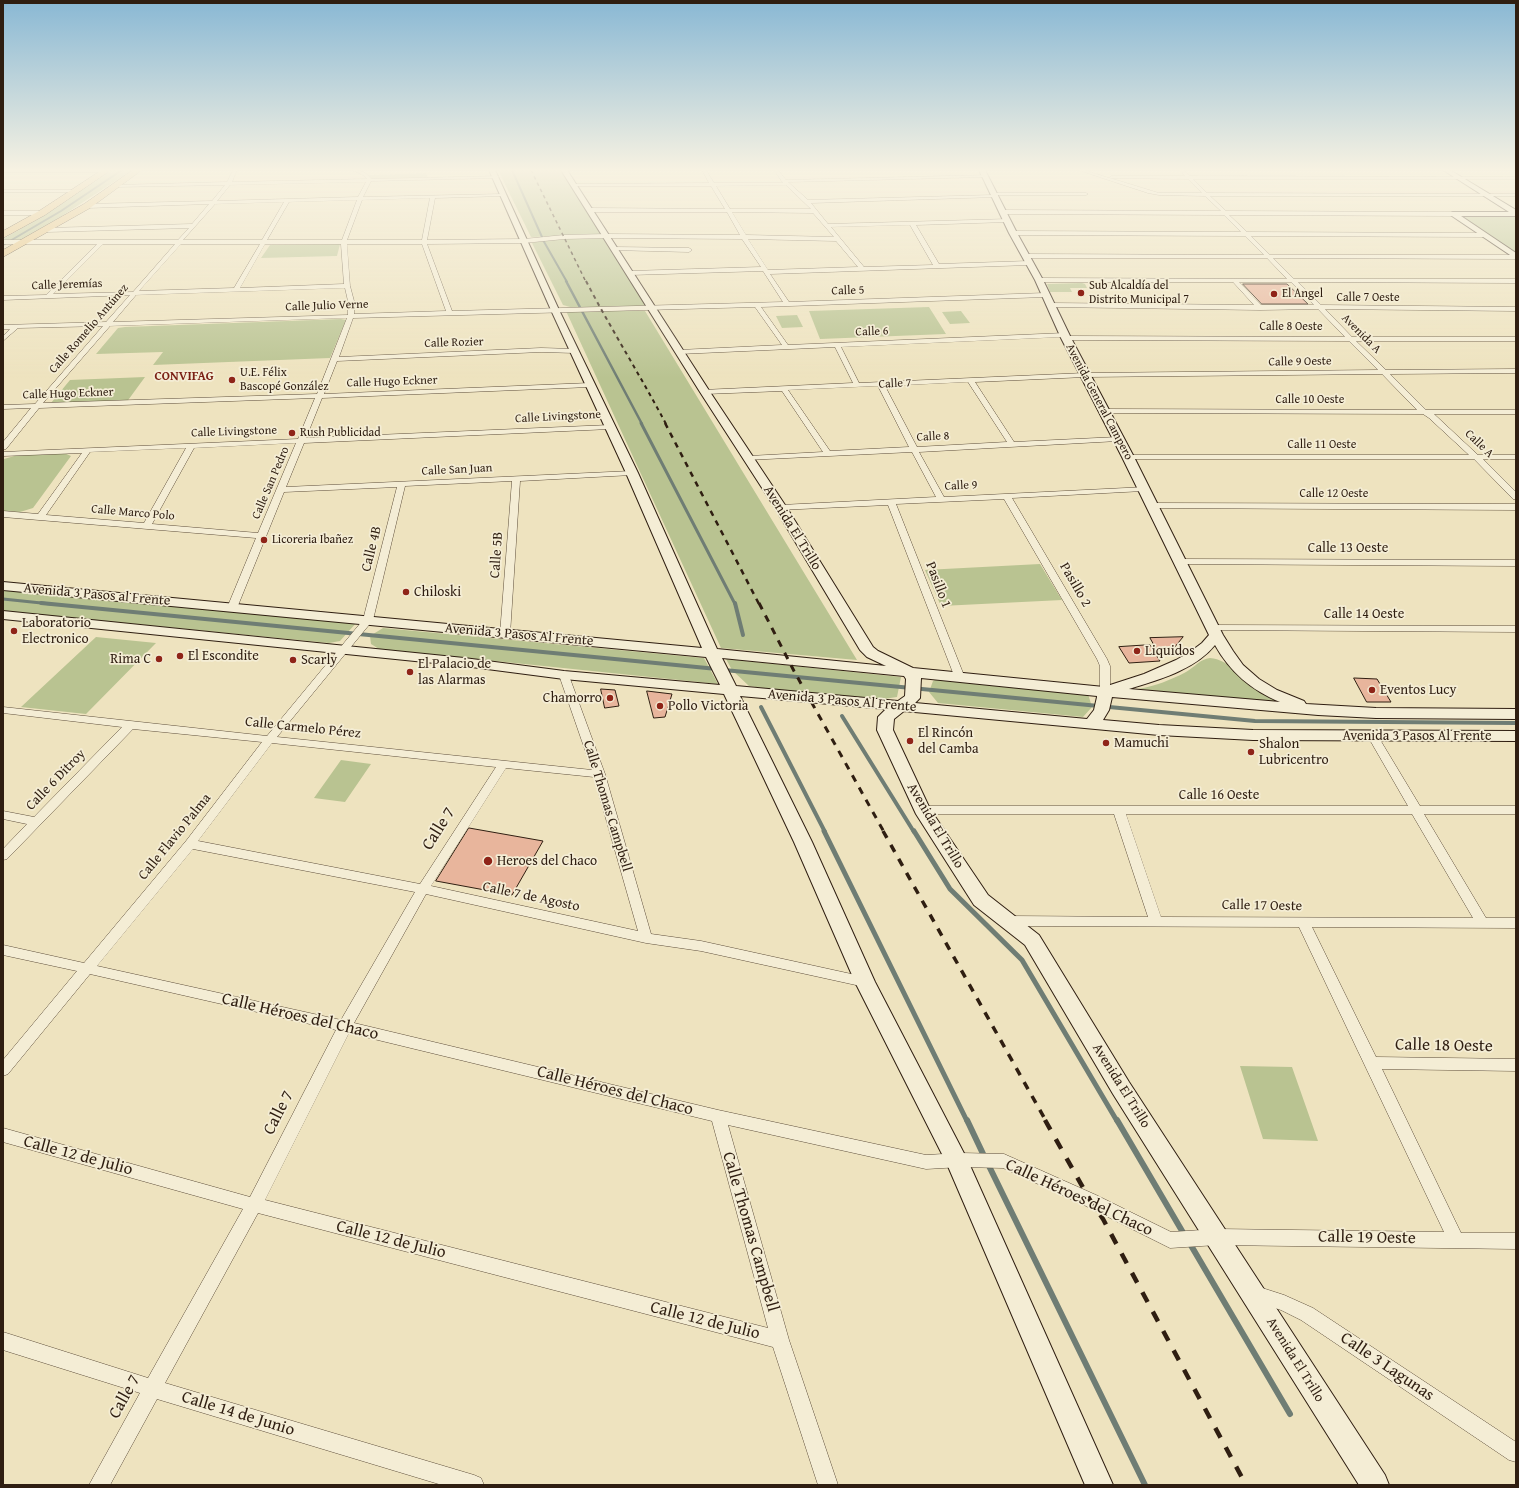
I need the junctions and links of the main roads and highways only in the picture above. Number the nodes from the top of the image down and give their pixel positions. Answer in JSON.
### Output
{"nodes":[{"id":1,"x":29,"y":239,"type":"edge"},
{"id":2,"x":523,"y":239,"type":"edge"},
{"id":3,"x":609,"y":239,"type":"edge"},
{"id":4,"x":1016,"y":239,"type":"edge"},
{"id":5,"x":1490,"y":239,"type":"edge"},
{"id":6,"x":3,"y":254,"type":"edge"},
{"id":7,"x":1516,"y":257,"type":"edge"},
{"id":8,"x":3,"y":586,"type":"edge"},
{"id":9,"x":192,"y":604,"type":"joint"},
{"id":10,"x":3,"y":615,"type":"edge"},
{"id":11,"x":1214,"y":632,"type":"junction"},
{"id":12,"x":703,"y":633,"type":"junction"},
{"id":13,"x":673,"y":649,"type":"junction"},
{"id":14,"x":714,"y":656,"type":"junction"},
{"id":15,"x":912,"y":676,"type":"junction"},
{"id":16,"x":727,"y":684,"type":"junction"},
{"id":17,"x":1104,"y":700,"type":"junction"},
{"id":18,"x":906,"y":702,"type":"junction"},
{"id":19,"x":1318,"y":710,"type":"junction"},
{"id":20,"x":1516,"y":714,"type":"edge"},
{"id":21,"x":1090,"y":724,"type":"junction"},
{"id":22,"x":1516,"y":736,"type":"edge"},
{"id":23,"x":1099,"y":1485,"type":"edge"},
{"id":24,"x":1375,"y":1485,"type":"edge"}],
"edges":[{"from":1,"to":6,"type":"highway"},
{"from":2,"to":12,"type":"main road"},
{"from":3,"to":15,"type":"main road","name":"Avenida El Trillo"},
{"from":4,"to":11,"type":"main road","name":"Avenida General Campero"},
{"from":5,"to":7,"type":"main road"},
{"from":8,"to":9,"type":"main road","name":"Avenida 3 Pasos al Frente"},
{"from":9,"to":13,"type":"main road","name":"Avenida 3 Pasos Al Frente"},
{"from":10,"to":16,"type":"main road","name":"Avenida 3 Pasos Al Frente"},
{"from":11,"to":17,"type":"main road"},
{"from":11,"to":19,"type":"main road","name":"Avenida General Campero"},
{"from":12,"to":13,"type":"main road"},
{"from":12,"to":14,"type":"main road"},
{"from":13,"to":14,"type":"main road","name":"Avenida 3 Pasos Al Frente"},
{"from":14,"to":15,"type":"main road","name":"Avenida 3 Pasos Al Frente"},
{"from":14,"to":16,"type":"main road"},
{"from":15,"to":17,"type":"main road","name":"Avenida 3 Pasos Al Frente"},
{"from":15,"to":18,"type":"main road"},
{"from":16,"to":18,"type":"main road","name":"Avenida 3 Pasos Al Frente"},
{"from":16,"to":23,"type":"main road"},
{"from":17,"to":19,"type":"main road","name":"Avenida 3 Pasos Al Frente"},
{"from":17,"to":21,"type":"main road"},
{"from":18,"to":21,"type":"main road","name":"Avenida 3 Pasos Al Frente"},
{"from":18,"to":24,"type":"main road","name":"Avenida El Trillo"},
{"from":19,"to":20,"type":"main road","name":"Avenida 3 Pasos Al Frente"},
{"from":21,"to":22,"type":"main road","name":"Avenida 3 Pasos Al Frente"}]}
